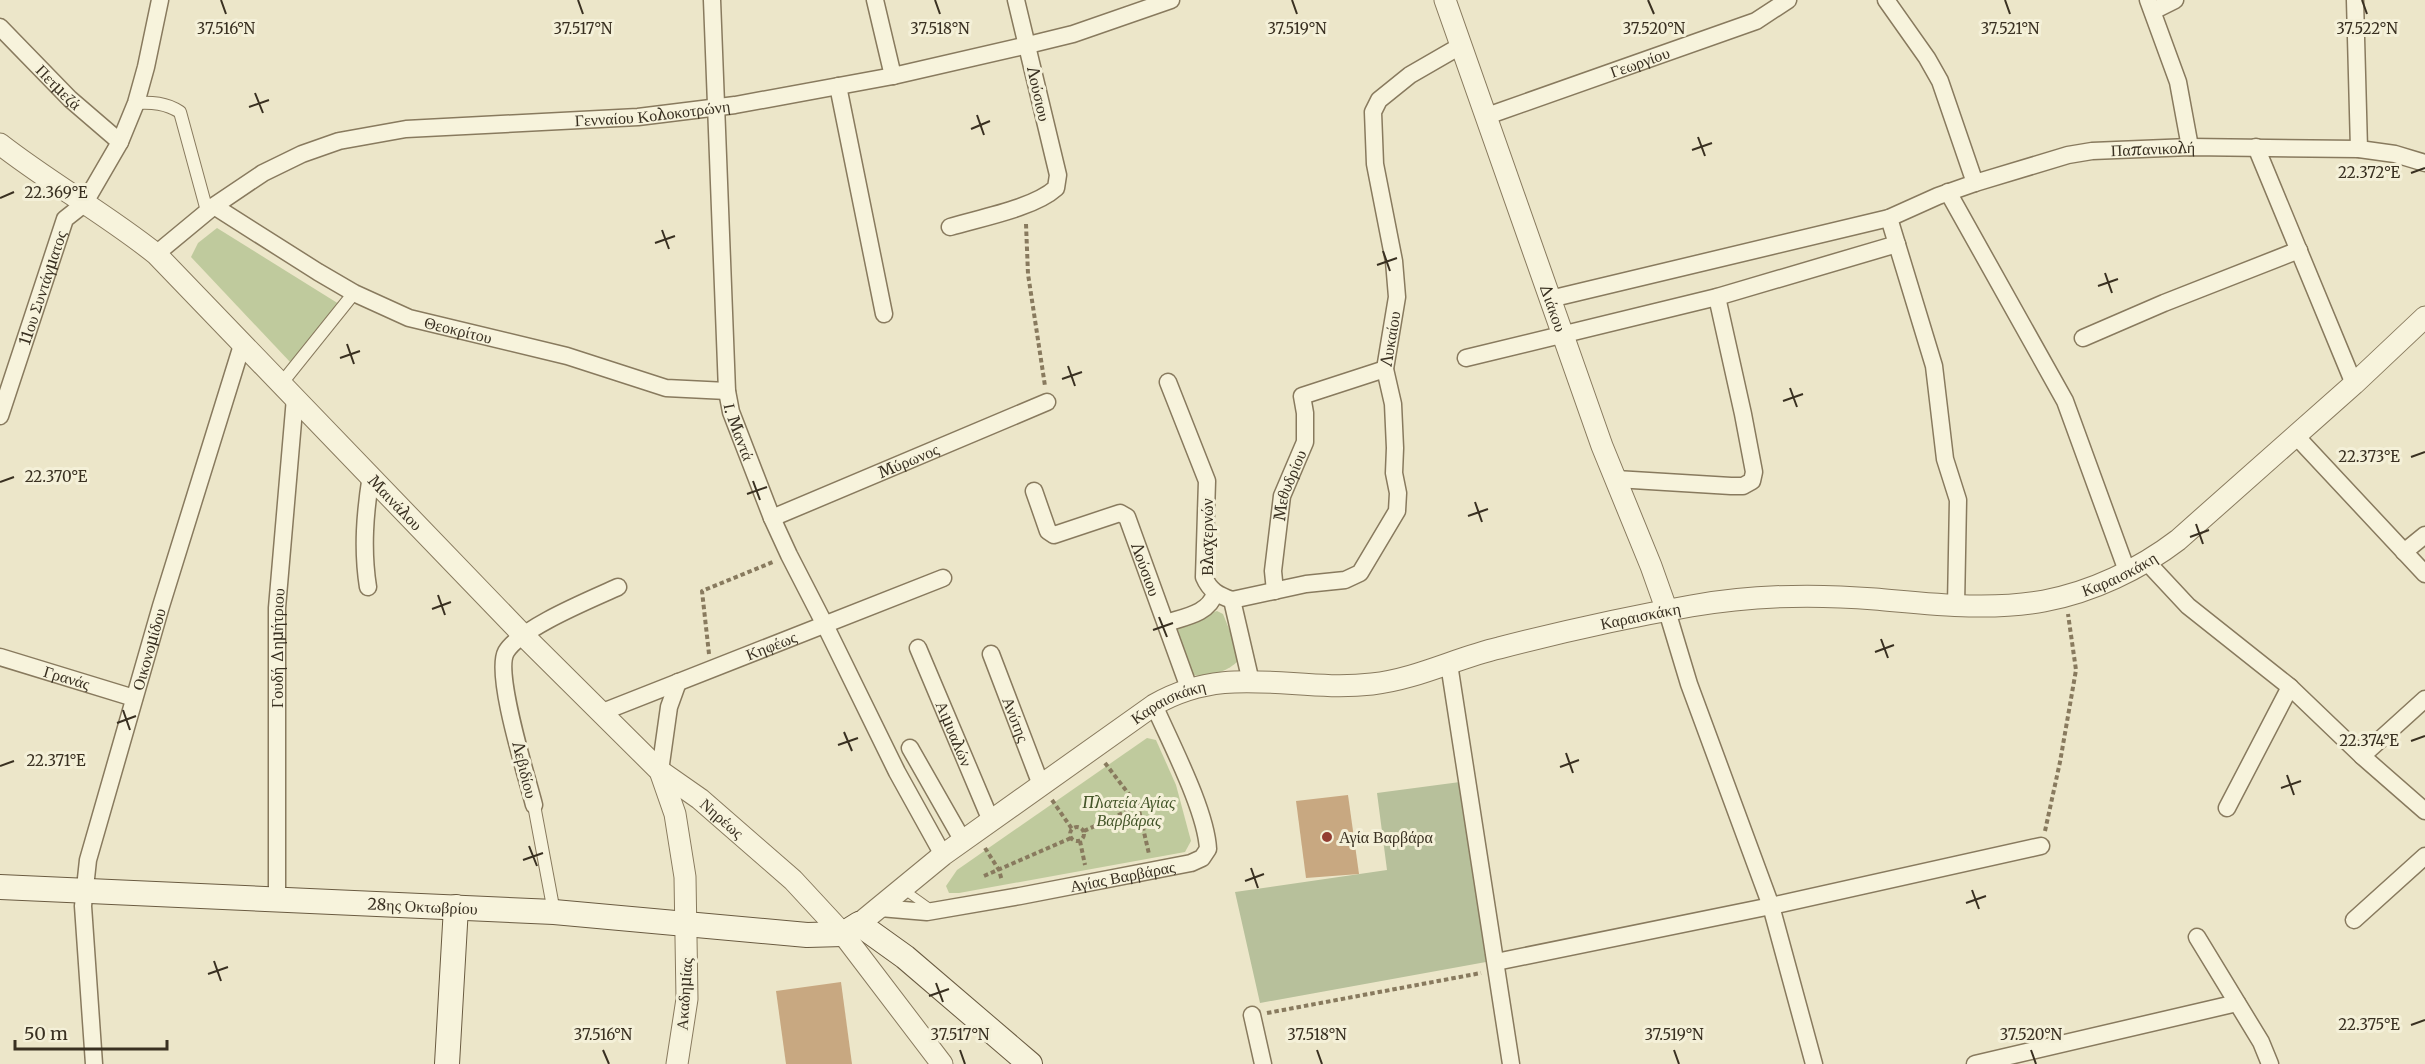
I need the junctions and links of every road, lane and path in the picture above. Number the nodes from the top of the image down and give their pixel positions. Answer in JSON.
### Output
{"nodes":[{"id":1,"x":160,"y":0,"type":"edge"},
{"id":2,"x":712,"y":0,"type":"edge"},
{"id":3,"x":875,"y":0,"type":"edge"},
{"id":4,"x":1016,"y":0,"type":"edge"},
{"id":5,"x":1171,"y":0,"type":"edge"},
{"id":6,"x":1445,"y":0,"type":"edge"},
{"id":7,"x":1788,"y":0,"type":"edge"},
{"id":8,"x":1886,"y":0,"type":"edge"},
{"id":9,"x":2175,"y":0,"type":"edge"},
{"id":10,"x":2355,"y":0,"type":"edge"},
{"id":11,"x":2150,"y":5,"type":"edge"},
{"id":12,"x":0,"y":27,"type":"edge"},
{"id":13,"x":1028,"y":45,"type":"junction"},
{"id":14,"x":1462,"y":45,"type":"junction"},
{"id":15,"x":893,"y":75,"type":"junction"},
{"id":16,"x":838,"y":86,"type":"junction"},
{"id":17,"x":136,"y":103,"type":"junction"},
{"id":18,"x":717,"y":107,"type":"junction"},
{"id":19,"x":1487,"y":116,"type":"junction"},
{"id":20,"x":120,"y":142,"type":"junction"},
{"id":21,"x":0,"y":144,"type":"edge"},
{"id":22,"x":2190,"y":147,"type":"junction"},
{"id":23,"x":2256,"y":147,"type":"junction"},
{"id":24,"x":2359,"y":149,"type":"junction"},
{"id":25,"x":2425,"y":163,"type":"edge"},
{"id":26,"x":1975,"y":183,"type":"junction"},
{"id":27,"x":1948,"y":192,"type":"junction"},
{"id":28,"x":1030,"y":203,"type":"junction"},
{"id":29,"x":84,"y":204,"type":"junction"},
{"id":30,"x":210,"y":209,"type":"junction"},
{"id":31,"x":1890,"y":218,"type":"junction"},
{"id":32,"x":950,"y":226,"type":"dead end"},
{"id":33,"x":1897,"y":244,"type":"junction"},
{"id":34,"x":2299,"y":250,"type":"junction"},
{"id":35,"x":156,"y":254,"type":"junction"},
{"id":36,"x":354,"y":293,"type":"junction"},
{"id":37,"x":1717,"y":297,"type":"junction"},
{"id":38,"x":1550,"y":299,"type":"junction"},
{"id":39,"x":884,"y":314,"type":"dead end"},
{"id":40,"x":2425,"y":317,"type":"edge"},
{"id":41,"x":1562,"y":334,"type":"junction"},
{"id":42,"x":2083,"y":338,"type":"dead end"},
{"id":43,"x":242,"y":345,"type":"junction"},
{"id":44,"x":1466,"y":358,"type":"dead end"},
{"id":45,"x":1385,"y":369,"type":"junction"},
{"id":46,"x":1168,"y":382,"type":"dead end"},
{"id":47,"x":2354,"y":384,"type":"junction"},
{"id":48,"x":288,"y":391,"type":"junction"},
{"id":49,"x":727,"y":391,"type":"junction"},
{"id":50,"x":1047,"y":402,"type":"joint"},
{"id":51,"x":0,"y":416,"type":"edge"},
{"id":52,"x":2296,"y":436,"type":"junction"},
{"id":53,"x":371,"y":474,"type":"junction"},
{"id":54,"x":1616,"y":479,"type":"junction"},
{"id":55,"x":1034,"y":491,"type":"dead end"},
{"id":56,"x":772,"y":518,"type":"junction"},
{"id":57,"x":2425,"y":535,"type":"edge"},
{"id":58,"x":2404,"y":552,"type":"junction"},
{"id":59,"x":789,"y":555,"type":"junction"},
{"id":60,"x":2146,"y":561,"type":"junction"},
{"id":61,"x":2127,"y":571,"type":"junction"},
{"id":62,"x":2425,"y":574,"type":"edge"},
{"id":63,"x":943,"y":578,"type":"dead end"},
{"id":64,"x":368,"y":587,"type":"dead end"},
{"id":65,"x":618,"y":587,"type":"dead end"},
{"id":66,"x":1275,"y":591,"type":"junction"},
{"id":67,"x":1215,"y":593,"type":"junction"},
{"id":68,"x":2062,"y":597,"type":"junction"},
{"id":69,"x":1232,"y":600,"type":"junction"},
{"id":70,"x":1956,"y":606,"type":"junction"},
{"id":71,"x":1666,"y":611,"type":"junction"},
{"id":72,"x":1166,"y":623,"type":"junction"},
{"id":73,"x":825,"y":625,"type":"junction"},
{"id":74,"x":524,"y":636,"type":"junction"},
{"id":75,"x":918,"y":648,"type":"dead end"},
{"id":76,"x":991,"y":654,"type":"dead end"},
{"id":77,"x":0,"y":657,"type":"edge"},
{"id":78,"x":1449,"y":664,"type":"junction"},
{"id":79,"x":710,"y":669,"type":"junction"},
{"id":80,"x":678,"y":682,"type":"junction"},
{"id":81,"x":1251,"y":682,"type":"junction"},
{"id":82,"x":2290,"y":687,"type":"junction"},
{"id":83,"x":1189,"y":688,"type":"junction"},
{"id":84,"x":134,"y":698,"type":"junction"},
{"id":85,"x":2425,"y":699,"type":"edge"},
{"id":86,"x":1154,"y":705,"type":"junction"},
{"id":87,"x":600,"y":713,"type":"junction"},
{"id":88,"x":910,"y":748,"type":"dead end"},
{"id":89,"x":1094,"y":748,"type":"junction"},
{"id":90,"x":2362,"y":756,"type":"junction"},
{"id":91,"x":660,"y":771,"type":"junction"},
{"id":92,"x":1041,"y":786,"type":"junction"},
{"id":93,"x":1151,"y":800,"type":"dead end"},
{"id":94,"x":534,"y":805,"type":"joint"},
{"id":95,"x":1138,"y":806,"type":"junction"},
{"id":96,"x":2227,"y":808,"type":"dead end"},
{"id":97,"x":2425,"y":811,"type":"edge"},
{"id":98,"x":1072,"y":829,"type":"junction"},
{"id":99,"x":976,"y":831,"type":"junction"},
{"id":100,"x":1084,"y":831,"type":"junction"},
{"id":101,"x":1071,"y":838,"type":"junction"},
{"id":102,"x":1080,"y":840,"type":"junction"},
{"id":103,"x":2042,"y":846,"type":"joint"},
{"id":104,"x":944,"y":855,"type":"junction"},
{"id":105,"x":2425,"y":856,"type":"edge"},
{"id":106,"x":999,"y":870,"type":"junction"},
{"id":107,"x":1153,"y":871,"type":"junction"},
{"id":108,"x":984,"y":876,"type":"dead end"},
{"id":109,"x":1088,"y":884,"type":"junction"},
{"id":110,"x":0,"y":887,"type":"edge"},
{"id":111,"x":83,"y":889,"type":"junction"},
{"id":112,"x":903,"y":889,"type":"junction"},
{"id":113,"x":1006,"y":899,"type":"junction"},
{"id":114,"x":277,"y":900,"type":"junction"},
{"id":115,"x":1771,"y":906,"type":"junction"},
{"id":116,"x":456,"y":907,"type":"junction"},
{"id":117,"x":880,"y":908,"type":"junction"},
{"id":118,"x":934,"y":911,"type":"junction"},
{"id":119,"x":554,"y":912,"type":"junction"},
{"id":120,"x":2354,"y":920,"type":"dead end"},
{"id":121,"x":686,"y":924,"type":"junction"},
{"id":122,"x":851,"y":929,"type":"junction"},
{"id":123,"x":2197,"y":937,"type":"dead end"},
{"id":124,"x":1497,"y":966,"type":"junction"},
{"id":125,"x":2237,"y":1003,"type":"junction"},
{"id":126,"x":1252,"y":1016,"type":"joint"},
{"id":127,"x":94,"y":1064,"type":"edge"},
{"id":128,"x":447,"y":1064,"type":"edge"},
{"id":129,"x":677,"y":1064,"type":"edge"},
{"id":130,"x":942,"y":1064,"type":"edge"},
{"id":131,"x":1030,"y":1064,"type":"edge"},
{"id":132,"x":1263,"y":1064,"type":"edge"},
{"id":133,"x":1511,"y":1064,"type":"edge"},
{"id":134,"x":1814,"y":1064,"type":"edge"},
{"id":135,"x":1975,"y":1064,"type":"edge"},
{"id":136,"x":2270,"y":1064,"type":"edge"}],
"edges":[{"from":1,"to":17,"type":"street","name":"11ου Συντάγματος"},
{"from":2,"to":18,"type":"street","name":"Ι. Μαντά"},
{"from":3,"to":15,"type":"street"},
{"from":4,"to":13,"type":"street","name":"Λούσιου"},
{"from":5,"to":13,"type":"street","name":"Γενναίου Κολοκοτρώνη"},
{"from":6,"to":14,"type":"street","name":"Διάκου"},
{"from":7,"to":19,"type":"street","name":"Γεωργίου"},
{"from":8,"to":26,"type":"street"},
{"from":9,"to":11,"type":"street"},
{"from":10,"to":24,"type":"street"},
{"from":11,"to":22,"type":"street"},
{"from":12,"to":20,"type":"street","name":"Πετμεζά"},
{"from":13,"to":15,"type":"street","name":"Γενναίου Κολοκοτρώνη"},
{"from":13,"to":28,"type":"street","name":"Λούσιου"},
{"from":14,"to":19,"type":"street","name":"Διάκου"},
{"from":14,"to":45,"type":"street","name":"Λυκαίου"},
{"from":15,"to":16,"type":"street","name":"Γενναίου Κολοκοτρώνη"},
{"from":16,"to":18,"type":"street","name":"Γενναίου Κολοκοτρώνη"},
{"from":16,"to":39,"type":"street"},
{"from":17,"to":20,"type":"street","name":"11ου Συντάγματος"},
{"from":17,"to":30,"type":"street"},
{"from":18,"to":30,"type":"street","name":"Γενναίου Κολοκοτρώνη"},
{"from":18,"to":49,"type":"street","name":"Ι. Μαντά"},
{"from":19,"to":38,"type":"street","name":"Διάκου"},
{"from":20,"to":29,"type":"street","name":"11ου Συντάγματος"},
{"from":21,"to":29,"type":"street","name":"Μαινάλου"},
{"from":22,"to":23,"type":"street","name":"Παπανικολή"},
{"from":22,"to":26,"type":"street","name":"Παπανικολή"},
{"from":23,"to":24,"type":"street","name":"Παπανικολή"},
{"from":23,"to":34,"type":"street"},
{"from":24,"to":25,"type":"street","name":"Παπανικολή"},
{"from":26,"to":27,"type":"street","name":"Παπανικολή"},
{"from":27,"to":31,"type":"street","name":"Παπανικολή"},
{"from":27,"to":61,"type":"street"},
{"from":28,"to":32,"type":"street"},
{"from":28,"to":50,"type":"path"},
{"from":29,"to":35,"type":"street","name":"Μαινάλου"},
{"from":29,"to":51,"type":"street","name":"11ου Συντάγματος"},
{"from":30,"to":35,"type":"street","name":"Γενναίου Κολοκοτρώνη"},
{"from":30,"to":36,"type":"street","name":"Θεοκρίτου"},
{"from":31,"to":33,"type":"street"},
{"from":31,"to":38,"type":"street","name":"Παπανικολή"},
{"from":33,"to":37,"type":"street"},
{"from":33,"to":70,"type":"street"},
{"from":34,"to":42,"type":"street"},
{"from":34,"to":47,"type":"street"},
{"from":35,"to":43,"type":"street","name":"Μαινάλου"},
{"from":36,"to":48,"type":"street"},
{"from":36,"to":49,"type":"street","name":"Θεοκρίτου"},
{"from":37,"to":41,"type":"street"},
{"from":37,"to":54,"type":"street"},
{"from":38,"to":41,"type":"street","name":"Διάκου"},
{"from":40,"to":47,"type":"street","name":"Καραισκάκη"},
{"from":41,"to":44,"type":"street"},
{"from":41,"to":54,"type":"street","name":"Διάκου"},
{"from":43,"to":48,"type":"street","name":"Μαινάλου"},
{"from":43,"to":84,"type":"street","name":"Οικονομίδου"},
{"from":45,"to":66,"type":"street","name":"Μεθυδρίου"},
{"from":45,"to":66,"type":"street","name":"Λυκαίου"},
{"from":46,"to":67,"type":"street","name":"Βλαχερνών"},
{"from":47,"to":52,"type":"street","name":"Καραισκάκη"},
{"from":48,"to":53,"type":"street","name":"Μαινάλου"},
{"from":48,"to":114,"type":"street","name":"Γουδή Δημήτριου"},
{"from":49,"to":56,"type":"street","name":"Ι. Μαντά"},
{"from":50,"to":56,"type":"street","name":"Μύρωνος"},
{"from":52,"to":58,"type":"street"},
{"from":52,"to":60,"type":"street","name":"Καραισκάκη"},
{"from":53,"to":64,"type":"street"},
{"from":53,"to":74,"type":"street","name":"Μαινάλου"},
{"from":54,"to":71,"type":"street","name":"Διάκου"},
{"from":55,"to":72,"type":"street","name":"Λούσιου"},
{"from":56,"to":59,"type":"street","name":"Ι. Μαντά"},
{"from":57,"to":58,"type":"street"},
{"from":58,"to":62,"type":"street"},
{"from":59,"to":73,"type":"street","name":"Ι. Μαντά"},
{"from":59,"to":79,"type":"path"},
{"from":60,"to":61,"type":"street","name":"Καραισκάκη"},
{"from":60,"to":82,"type":"street"},
{"from":61,"to":68,"type":"street","name":"Καραισκάκη"},
{"from":63,"to":73,"type":"street","name":"Κηφέως"},
{"from":65,"to":74,"type":"street","name":"Λεβιδίου"},
{"from":66,"to":69,"type":"street","name":"Λυκαίου"},
{"from":67,"to":69,"type":"street","name":"Βλαχερνών"},
{"from":67,"to":72,"type":"street"},
{"from":68,"to":70,"type":"street","name":"Καραισκάκη"},
{"from":68,"to":103,"type":"path"},
{"from":69,"to":81,"type":"street"},
{"from":70,"to":71,"type":"street","name":"Καραισκάκη"},
{"from":71,"to":78,"type":"street","name":"Καραισκάκη"},
{"from":71,"to":115,"type":"street"},
{"from":72,"to":83,"type":"street","name":"Λούσιου"},
{"from":73,"to":79,"type":"street","name":"Κηφέως"},
{"from":73,"to":104,"type":"street","name":"Ι. Μαντά"},
{"from":74,"to":87,"type":"street","name":"Μαινάλου"},
{"from":74,"to":94,"type":"street","name":"Λεβιδίου"},
{"from":75,"to":99,"type":"street","name":"Αιμυαλών"},
{"from":76,"to":92,"type":"street","name":"Ανύτης"},
{"from":77,"to":84,"type":"street","name":"Γρανάς"},
{"from":78,"to":81,"type":"street","name":"Καραισκάκη"},
{"from":78,"to":124,"type":"street"},
{"from":79,"to":80,"type":"street","name":"Κηφέως"},
{"from":80,"to":87,"type":"street","name":"Κηφέως"},
{"from":80,"to":91,"type":"street"},
{"from":81,"to":83,"type":"street","name":"Καραισκάκη"},
{"from":82,"to":90,"type":"street"},
{"from":82,"to":96,"type":"street"},
{"from":83,"to":86,"type":"street","name":"Καραισκάκη"},
{"from":84,"to":111,"type":"street","name":"Οικονομίδου"},
{"from":85,"to":90,"type":"street"},
{"from":86,"to":89,"type":"street","name":"Καραισκάκη"},
{"from":86,"to":107,"type":"street","name":"Αγίας Βαρβάρας"},
{"from":87,"to":91,"type":"street","name":"Μαινάλου"},
{"from":88,"to":99,"type":"street"},
{"from":89,"to":92,"type":"street","name":"Καραισκάκη"},
{"from":89,"to":95,"type":"path"},
{"from":90,"to":97,"type":"street"},
{"from":91,"to":121,"type":"street","name":"Μαινάλου"},
{"from":91,"to":122,"type":"street","name":"Νηρέως"},
{"from":92,"to":98,"type":"path"},
{"from":92,"to":99,"type":"street","name":"Καραισκάκη"},
{"from":93,"to":95,"type":"path"},
{"from":94,"to":119,"type":"street","name":"Λεβιδίου"},
{"from":95,"to":100,"type":"path"},
{"from":95,"to":107,"type":"path"},
{"from":98,"to":100,"type":"path"},
{"from":98,"to":101,"type":"path"},
{"from":99,"to":104,"type":"street","name":"Καραισκάκη"},
{"from":99,"to":106,"type":"path"},
{"from":100,"to":102,"type":"path"},
{"from":101,"to":102,"type":"path"},
{"from":101,"to":106,"type":"path"},
{"from":102,"to":109,"type":"path"},
{"from":103,"to":115,"type":"street"},
{"from":104,"to":112,"type":"street","name":"Καραισκάκη"},
{"from":105,"to":120,"type":"street"},
{"from":106,"to":108,"type":"path"},
{"from":106,"to":113,"type":"path"},
{"from":107,"to":109,"type":"street","name":"Αγίας Βαρβάρας"},
{"from":109,"to":113,"type":"street","name":"Αγίας Βαρβάρας"},
{"from":110,"to":111,"type":"main road","name":"28ης Οκτωβρίου"},
{"from":111,"to":114,"type":"main road","name":"28ης Οκτωβρίου"},
{"from":111,"to":127,"type":"street","name":"Οικονομίδου"},
{"from":112,"to":117,"type":"street","name":"Καραισκάκη"},
{"from":112,"to":118,"type":"lane"},
{"from":113,"to":118,"type":"street","name":"Αγίας Βαρβάρας"},
{"from":114,"to":116,"type":"main road","name":"28ης Οκτωβρίου"},
{"from":115,"to":124,"type":"street"},
{"from":115,"to":134,"type":"street"},
{"from":116,"to":119,"type":"main road","name":"28ης Οκτωβρίου"},
{"from":116,"to":128,"type":"main road"},
{"from":117,"to":118,"type":"street","name":"Αγίας Βαρβάρας"},
{"from":117,"to":122,"type":"street","name":"Καραισκάκη"},
{"from":119,"to":121,"type":"main road","name":"28ης Οκτωβρίου"},
{"from":121,"to":122,"type":"main road","name":"28ης Οκτωβρίου"},
{"from":121,"to":129,"type":"street","name":"Ακαδημίας"},
{"from":122,"to":130,"type":"street","name":"Νηρέως"},
{"from":122,"to":131,"type":"main road"},
{"from":123,"to":125,"type":"street"},
{"from":124,"to":126,"type":"path"},
{"from":124,"to":133,"type":"street"},
{"from":125,"to":135,"type":"street"},
{"from":125,"to":136,"type":"street"},
{"from":126,"to":132,"type":"street"}]}
